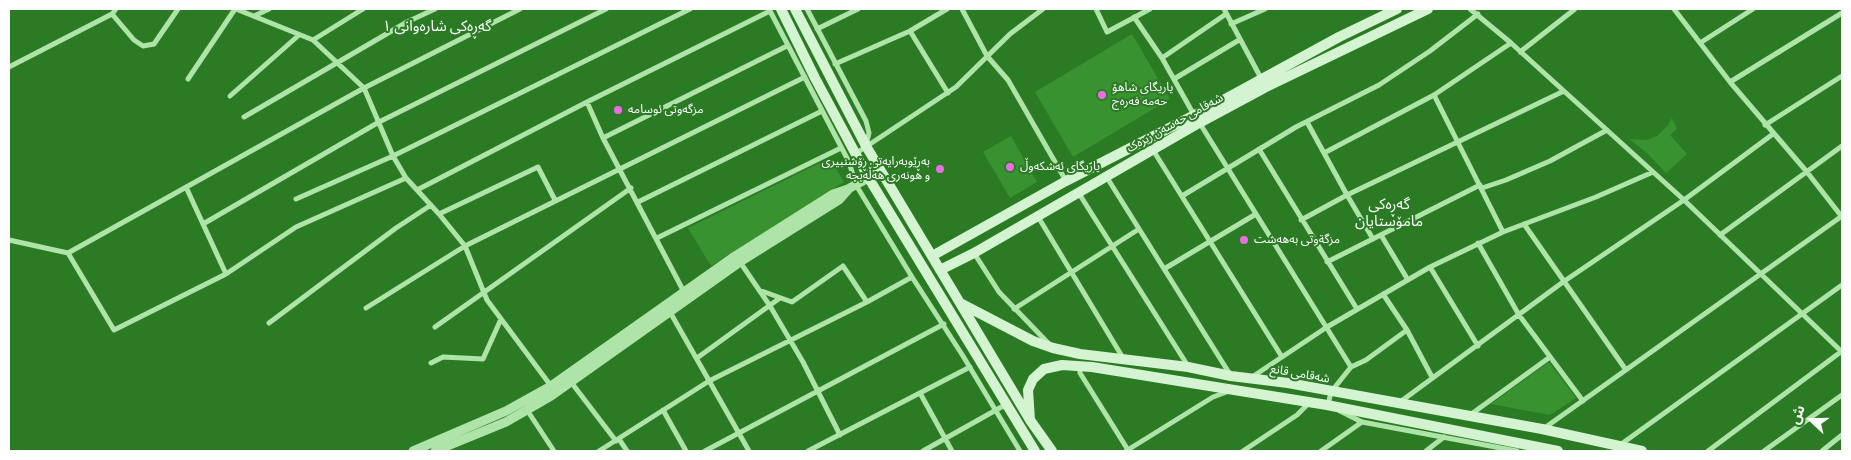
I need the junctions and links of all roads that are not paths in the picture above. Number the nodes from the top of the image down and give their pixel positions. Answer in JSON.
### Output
{"nodes":[{"id":1,"x":178,"y":9,"type":"edge"},
{"id":2,"x":235,"y":9,"type":"edge"},
{"id":3,"x":269,"y":9,"type":"edge"},
{"id":4,"x":363,"y":9,"type":"edge"},
{"id":5,"x":422,"y":9,"type":"edge"},
{"id":6,"x":435,"y":9,"type":"edge"},
{"id":7,"x":520,"y":9,"type":"edge"},
{"id":8,"x":606,"y":9,"type":"edge"},
{"id":9,"x":690,"y":9,"type":"edge"},
{"id":10,"x":795,"y":9,"type":"edge"},
{"id":11,"x":807,"y":9,"type":"edge"},
{"id":12,"x":858,"y":9,"type":"edge"},
{"id":13,"x":946,"y":9,"type":"edge"},
{"id":14,"x":962,"y":9,"type":"edge"},
{"id":15,"x":1043,"y":9,"type":"edge"},
{"id":16,"x":1096,"y":9,"type":"edge"},
{"id":17,"x":1150,"y":9,"type":"edge"},
{"id":18,"x":1265,"y":9,"type":"edge"},
{"id":19,"x":1397,"y":9,"type":"edge"},
{"id":20,"x":1428,"y":9,"type":"edge"},
{"id":21,"x":1470,"y":9,"type":"edge"},
{"id":22,"x":1575,"y":9,"type":"edge"},
{"id":23,"x":1674,"y":9,"type":"edge"},
{"id":24,"x":1753,"y":9,"type":"edge"},
{"id":25,"x":773,"y":10,"type":"edge"},
{"id":26,"x":114,"y":11,"type":"edge"},
{"id":27,"x":1225,"y":11,"type":"edge"},
{"id":28,"x":1842,"y":13,"type":"edge"},
{"id":29,"x":1478,"y":14,"type":"junction"},
{"id":30,"x":254,"y":16,"type":"junction"},
{"id":31,"x":420,"y":16,"type":"junction"},
{"id":32,"x":1134,"y":17,"type":"junction"},
{"id":33,"x":1231,"y":24,"type":"junction"},
{"id":34,"x":817,"y":29,"type":"junction"},
{"id":35,"x":910,"y":31,"type":"junction"},
{"id":36,"x":299,"y":35,"type":"junction"},
{"id":37,"x":313,"y":40,"type":"junction"},
{"id":38,"x":1240,"y":40,"type":"junction"},
{"id":39,"x":1510,"y":42,"type":"junction"},
{"id":40,"x":1700,"y":43,"type":"junction"},
{"id":41,"x":787,"y":46,"type":"junction"},
{"id":42,"x":1520,"y":52,"type":"junction"},
{"id":43,"x":987,"y":56,"type":"junction"},
{"id":44,"x":1162,"y":58,"type":"junction"},
{"id":45,"x":337,"y":63,"type":"junction"},
{"id":46,"x":835,"y":64,"type":"junction"},
{"id":47,"x":9,"y":67,"type":"edge"},
{"id":48,"x":1842,"y":76,"type":"edge"},
{"id":49,"x":188,"y":79,"type":"dead end"},
{"id":50,"x":809,"y":79,"type":"junction"},
{"id":51,"x":1174,"y":79,"type":"junction"},
{"id":52,"x":1730,"y":82,"type":"junction"},
{"id":53,"x":1263,"y":83,"type":"junction"},
{"id":54,"x":364,"y":88,"type":"junction"},
{"id":55,"x":1564,"y":91,"type":"junction"},
{"id":56,"x":948,"y":93,"type":"junction"},
{"id":57,"x":1434,"y":95,"type":"junction"},
{"id":58,"x":230,"y":96,"type":"dead end"},
{"id":59,"x":587,"y":102,"type":"junction"},
{"id":60,"x":822,"y":111,"type":"junction"},
{"id":61,"x":244,"y":117,"type":"dead end"},
{"id":62,"x":1197,"y":119,"type":"junction"},
{"id":63,"x":379,"y":122,"type":"junction"},
{"id":64,"x":1306,"y":122,"type":"junction"},
{"id":65,"x":1765,"y":125,"type":"junction"},
{"id":66,"x":1607,"y":130,"type":"junction"},
{"id":67,"x":1773,"y":134,"type":"junction"},
{"id":68,"x":603,"y":138,"type":"junction"},
{"id":69,"x":1460,"y":142,"type":"junction"},
{"id":70,"x":866,"y":146,"type":"junction"},
{"id":71,"x":1842,"y":146,"type":"edge"},
{"id":72,"x":841,"y":148,"type":"junction"},
{"id":73,"x":1259,"y":149,"type":"junction"},
{"id":74,"x":1153,"y":150,"type":"junction"},
{"id":75,"x":1324,"y":153,"type":"junction"},
{"id":76,"x":856,"y":154,"type":"junction"},
{"id":77,"x":393,"y":156,"type":"junction"},
{"id":78,"x":1228,"y":167,"type":"junction"},
{"id":79,"x":621,"y":168,"type":"junction"},
{"id":80,"x":881,"y":171,"type":"junction"},
{"id":81,"x":1652,"y":172,"type":"junction"},
{"id":82,"x":1807,"y":172,"type":"junction"},
{"id":83,"x":1106,"y":176,"type":"junction"},
{"id":84,"x":868,"y":177,"type":"junction"},
{"id":85,"x":406,"y":178,"type":"junction"},
{"id":86,"x":1066,"y":181,"type":"junction"},
{"id":87,"x":1481,"y":186,"type":"junction"},
{"id":88,"x":186,"y":187,"type":"junction"},
{"id":89,"x":852,"y":187,"type":"junction"},
{"id":90,"x":631,"y":188,"type":"junction"},
{"id":91,"x":417,"y":190,"type":"junction"},
{"id":92,"x":1078,"y":192,"type":"junction"},
{"id":93,"x":1347,"y":195,"type":"junction"},
{"id":94,"x":1182,"y":196,"type":"junction"},
{"id":95,"x":296,"y":199,"type":"dead end"},
{"id":96,"x":555,"y":200,"type":"junction"},
{"id":97,"x":1684,"y":200,"type":"junction"},
{"id":98,"x":638,"y":202,"type":"junction"},
{"id":99,"x":431,"y":205,"type":"junction"},
{"id":100,"x":440,"y":214,"type":"junction"},
{"id":101,"x":1256,"y":214,"type":"junction"},
{"id":102,"x":1037,"y":215,"type":"junction"},
{"id":103,"x":1842,"y":216,"type":"edge"},
{"id":104,"x":1301,"y":220,"type":"junction"},
{"id":105,"x":203,"y":224,"type":"junction"},
{"id":106,"x":1524,"y":224,"type":"junction"},
{"id":107,"x":1139,"y":229,"type":"junction"},
{"id":108,"x":1503,"y":232,"type":"junction"},
{"id":109,"x":1381,"y":235,"type":"junction"},
{"id":110,"x":1720,"y":235,"type":"junction"},
{"id":111,"x":656,"y":238,"type":"junction"},
{"id":112,"x":1373,"y":239,"type":"junction"},
{"id":113,"x":9,"y":240,"type":"edge"},
{"id":114,"x":1210,"y":241,"type":"junction"},
{"id":115,"x":1478,"y":243,"type":"junction"},
{"id":116,"x":1112,"y":245,"type":"junction"},
{"id":117,"x":465,"y":246,"type":"junction"},
{"id":118,"x":68,"y":253,"type":"junction"},
{"id":119,"x":974,"y":253,"type":"junction"},
{"id":120,"x":932,"y":256,"type":"junction"},
{"id":121,"x":740,"y":262,"type":"junction"},
{"id":122,"x":1327,"y":262,"type":"junction"},
{"id":123,"x":1430,"y":267,"type":"junction"},
{"id":124,"x":1164,"y":269,"type":"junction"},
{"id":125,"x":940,"y":270,"type":"junction"},
{"id":126,"x":1071,"y":273,"type":"junction"},
{"id":127,"x":226,"y":274,"type":"junction"},
{"id":128,"x":1762,"y":274,"type":"junction"},
{"id":129,"x":912,"y":277,"type":"junction"},
{"id":130,"x":1408,"y":280,"type":"junction"},
{"id":131,"x":1563,"y":282,"type":"junction"},
{"id":132,"x":1842,"y":285,"type":"edge"},
{"id":133,"x":759,"y":289,"type":"junction"},
{"id":134,"x":484,"y":292,"type":"junction"},
{"id":135,"x":684,"y":292,"type":"junction"},
{"id":136,"x":1383,"y":294,"type":"junction"},
{"id":137,"x":780,"y":298,"type":"junction"},
{"id":138,"x":867,"y":302,"type":"junction"},
{"id":139,"x":960,"y":303,"type":"junction"},
{"id":140,"x":770,"y":306,"type":"junction"},
{"id":141,"x":366,"y":308,"type":"dead end"},
{"id":142,"x":1014,"y":309,"type":"junction"},
{"id":143,"x":1357,"y":309,"type":"junction"},
{"id":144,"x":670,"y":312,"type":"junction"},
{"id":145,"x":1803,"y":314,"type":"junction"},
{"id":146,"x":1519,"y":315,"type":"junction"},
{"id":147,"x":501,"y":319,"type":"junction"},
{"id":148,"x":269,"y":323,"type":"dead end"},
{"id":149,"x":944,"y":324,"type":"junction"},
{"id":150,"x":435,"y":327,"type":"dead end"},
{"id":151,"x":1327,"y":327,"type":"junction"},
{"id":152,"x":1407,"y":330,"type":"junction"},
{"id":153,"x":790,"y":341,"type":"junction"},
{"id":154,"x":1478,"y":346,"type":"junction"},
{"id":155,"x":1053,"y":348,"type":"junction"},
{"id":156,"x":611,"y":349,"type":"junction"},
{"id":157,"x":1842,"y":351,"type":"edge"},
{"id":158,"x":1094,"y":355,"type":"junction"},
{"id":159,"x":1282,"y":357,"type":"junction"},
{"id":160,"x":1550,"y":357,"type":"junction"},
{"id":161,"x":697,"y":358,"type":"junction"},
{"id":162,"x":1123,"y":359,"type":"junction"},
{"id":163,"x":431,"y":362,"type":"dead end"},
{"id":164,"x":1080,"y":366,"type":"junction"},
{"id":165,"x":970,"y":367,"type":"junction"},
{"id":166,"x":1092,"y":367,"type":"junction"},
{"id":167,"x":1188,"y":367,"type":"junction"},
{"id":168,"x":1351,"y":367,"type":"junction"},
{"id":169,"x":1626,"y":370,"type":"junction"},
{"id":170,"x":1231,"y":376,"type":"junction"},
{"id":171,"x":1432,"y":377,"type":"junction"},
{"id":172,"x":1250,"y":379,"type":"junction"},
{"id":173,"x":709,"y":381,"type":"junction"},
{"id":174,"x":571,"y":382,"type":"junction"},
{"id":175,"x":551,"y":386,"type":"junction"},
{"id":176,"x":1234,"y":388,"type":"junction"},
{"id":177,"x":818,"y":391,"type":"junction"},
{"id":178,"x":1331,"y":392,"type":"junction"},
{"id":179,"x":920,"y":393,"type":"junction"},
{"id":180,"x":1842,"y":395,"type":"edge"},
{"id":181,"x":1583,"y":401,"type":"junction"},
{"id":182,"x":1309,"y":402,"type":"junction"},
{"id":183,"x":1399,"y":403,"type":"junction"},
{"id":184,"x":1327,"y":404,"type":"junction"},
{"id":185,"x":1005,"y":405,"type":"junction"},
{"id":186,"x":527,"y":410,"type":"junction"},
{"id":187,"x":663,"y":410,"type":"junction"},
{"id":188,"x":996,"y":411,"type":"junction"},
{"id":189,"x":1469,"y":416,"type":"junction"},
{"id":190,"x":1030,"y":420,"type":"junction"},
{"id":191,"x":1362,"y":422,"type":"junction"},
{"id":192,"x":1542,"y":429,"type":"junction"},
{"id":193,"x":739,"y":434,"type":"junction"},
{"id":194,"x":840,"y":435,"type":"junction"},
{"id":195,"x":1842,"y":435,"type":"edge"},
{"id":196,"x":1444,"y":437,"type":"junction"},
{"id":197,"x":945,"y":439,"type":"junction"},
{"id":198,"x":618,"y":440,"type":"junction"},
{"id":199,"x":1618,"y":447,"type":"junction"},
{"id":200,"x":1048,"y":450,"type":"edge"},
{"id":201,"x":1509,"y":450,"type":"edge"},
{"id":202,"x":413,"y":451,"type":"edge"},
{"id":203,"x":435,"y":451,"type":"edge"},
{"id":204,"x":554,"y":451,"type":"edge"},
{"id":205,"x":599,"y":451,"type":"edge"},
{"id":206,"x":627,"y":451,"type":"edge"},
{"id":207,"x":686,"y":451,"type":"edge"},
{"id":208,"x":706,"y":451,"type":"edge"},
{"id":209,"x":749,"y":451,"type":"edge"},
{"id":210,"x":808,"y":451,"type":"edge"},
{"id":211,"x":923,"y":451,"type":"edge"},
{"id":212,"x":952,"y":451,"type":"edge"},
{"id":213,"x":1020,"y":451,"type":"edge"},
{"id":214,"x":1035,"y":451,"type":"edge"},
{"id":215,"x":1127,"y":451,"type":"edge"},
{"id":216,"x":1243,"y":451,"type":"edge"},
{"id":217,"x":1321,"y":451,"type":"edge"},
{"id":218,"x":1426,"y":451,"type":"edge"},
{"id":219,"x":1517,"y":451,"type":"edge"},
{"id":220,"x":1558,"y":451,"type":"edge"},
{"id":221,"x":1642,"y":451,"type":"edge"},
{"id":222,"x":1708,"y":451,"type":"edge"},
{"id":223,"x":1764,"y":451,"type":"edge"},
{"id":224,"x":1822,"y":451,"type":"edge"}],
"edges":[{"from":1,"to":26,"type":"street"},
{"from":2,"to":30,"type":"street"},
{"from":2,"to":49,"type":"street"},
{"from":3,"to":30,"type":"street"},
{"from":4,"to":37,"type":"street"},
{"from":5,"to":31,"type":"street"},
{"from":6,"to":31,"type":"street"},
{"from":7,"to":54,"type":"street"},
{"from":8,"to":63,"type":"street"},
{"from":9,"to":77,"type":"street"},
{"from":10,"to":70,"type":"main road"},
{"from":11,"to":34,"type":"street"},
{"from":12,"to":34,"type":"street"},
{"from":13,"to":35,"type":"street"},
{"from":14,"to":43,"type":"street"},
{"from":15,"to":43,"type":"street"},
{"from":16,"to":32,"type":"street"},
{"from":17,"to":32,"type":"street"},
{"from":18,"to":33,"type":"street"},
{"from":19,"to":53,"type":"main road","name":"شەقامی حەسەن زیرەک"},
{"from":20,"to":53,"type":"main road","name":"شەقامی حەسەن زیرەک"},
{"from":21,"to":29,"type":"street"},
{"from":22,"to":42,"type":"street"},
{"from":23,"to":40,"type":"street"},
{"from":24,"to":40,"type":"street"},
{"from":25,"to":41,"type":"street"},
{"from":25,"to":50,"type":"main road"},
{"from":25,"to":59,"type":"street"},
{"from":26,"to":47,"type":"street"},
{"from":27,"to":33,"type":"street"},
{"from":27,"to":44,"type":"street"},
{"from":28,"to":52,"type":"street"},
{"from":29,"to":39,"type":"street"},
{"from":29,"to":64,"type":"street"},
{"from":30,"to":36,"type":"street"},
{"from":31,"to":45,"type":"street"},
{"from":32,"to":44,"type":"street"},
{"from":33,"to":38,"type":"street"},
{"from":34,"to":46,"type":"street"},
{"from":35,"to":46,"type":"street"},
{"from":35,"to":56,"type":"street"},
{"from":36,"to":37,"type":"street"},
{"from":36,"to":58,"type":"street"},
{"from":37,"to":45,"type":"street"},
{"from":38,"to":51,"type":"street"},
{"from":38,"to":53,"type":"street"},
{"from":39,"to":42,"type":"street"},
{"from":39,"to":57,"type":"street"},
{"from":40,"to":52,"type":"street"},
{"from":41,"to":50,"type":"street"},
{"from":41,"to":68,"type":"street"},
{"from":42,"to":55,"type":"street"},
{"from":43,"to":56,"type":"street"},
{"from":43,"to":86,"type":"street"},
{"from":44,"to":51,"type":"street"},
{"from":45,"to":54,"type":"street"},
{"from":45,"to":61,"type":"street"},
{"from":46,"to":70,"type":"street"},
{"from":48,"to":65,"type":"street"},
{"from":50,"to":60,"type":"street"},
{"from":50,"to":76,"type":"main road"},
{"from":50,"to":79,"type":"street"},
{"from":51,"to":62,"type":"street"},
{"from":52,"to":65,"type":"street"},
{"from":53,"to":62,"type":"main road","name":"شەقامی حەسەن زیرەک"},
{"from":54,"to":63,"type":"street"},
{"from":54,"to":88,"type":"street"},
{"from":55,"to":66,"type":"street"},
{"from":55,"to":69,"type":"street"},
{"from":56,"to":70,"type":"street"},
{"from":57,"to":69,"type":"street"},
{"from":57,"to":75,"type":"street"},
{"from":59,"to":68,"type":"street"},
{"from":59,"to":91,"type":"street"},
{"from":60,"to":72,"type":"street"},
{"from":60,"to":98,"type":"street"},
{"from":62,"to":74,"type":"main road","name":"شەقامی حەسەن زیرەک"},
{"from":62,"to":78,"type":"street"},
{"from":62,"to":86,"type":"main road","name":"شەقامی حەسەن زیرەک"},
{"from":63,"to":77,"type":"street"},
{"from":63,"to":105,"type":"street"},
{"from":64,"to":73,"type":"street"},
{"from":64,"to":75,"type":"street"},
{"from":65,"to":67,"type":"street"},
{"from":66,"to":81,"type":"street"},
{"from":66,"to":87,"type":"street"},
{"from":67,"to":82,"type":"street"},
{"from":67,"to":97,"type":"street"},
{"from":68,"to":79,"type":"street"},
{"from":69,"to":87,"type":"street"},
{"from":69,"to":93,"type":"street"},
{"from":70,"to":76,"type":"street"},
{"from":70,"to":80,"type":"main road"},
{"from":71,"to":82,"type":"street"},
{"from":72,"to":89,"type":"street"},
{"from":72,"to":111,"type":"street"},
{"from":73,"to":78,"type":"street"},
{"from":73,"to":104,"type":"street"},
{"from":74,"to":83,"type":"main road","name":"شەقامی حەسەن زیرەک"},
{"from":74,"to":94,"type":"street"},
{"from":75,"to":93,"type":"street"},
{"from":76,"to":84,"type":"main road"},
{"from":77,"to":85,"type":"street"},
{"from":77,"to":95,"type":"street"},
{"from":78,"to":94,"type":"street"},
{"from":78,"to":101,"type":"street"},
{"from":79,"to":90,"type":"street"},
{"from":79,"to":96,"type":"street"},
{"from":80,"to":84,"type":"street"},
{"from":80,"to":120,"type":"main road"},
{"from":81,"to":97,"type":"street"},
{"from":81,"to":106,"type":"street"},
{"from":82,"to":103,"type":"street"},
{"from":82,"to":110,"type":"street"},
{"from":83,"to":92,"type":"main road","name":"شەقامی حەسەن زیرەک"},
{"from":83,"to":107,"type":"street"},
{"from":84,"to":89,"type":"street"},
{"from":84,"to":185,"type":"main road"},
{"from":85,"to":91,"type":"street"},
{"from":85,"to":127,"type":"street"},
{"from":86,"to":120,"type":"main road","name":"شەقامی حەسەن زیرەک"},
{"from":87,"to":108,"type":"street"},
{"from":87,"to":109,"type":"street"},
{"from":88,"to":105,"type":"street"},
{"from":88,"to":118,"type":"street"},
{"from":89,"to":121,"type":"street"},
{"from":89,"to":129,"type":"street"},
{"from":89,"to":135,"type":"street"},
{"from":90,"to":98,"type":"street"},
{"from":90,"to":134,"type":"street"},
{"from":91,"to":99,"type":"street"},
{"from":92,"to":102,"type":"main road","name":"شەقامی حەسەن زیرەک"},
{"from":92,"to":116,"type":"street"},
{"from":93,"to":104,"type":"street"},
{"from":93,"to":112,"type":"street"},
{"from":94,"to":114,"type":"street"},
{"from":96,"to":100,"type":"street"},
{"from":96,"to":117,"type":"street"},
{"from":97,"to":110,"type":"street"},
{"from":97,"to":131,"type":"street"},
{"from":98,"to":111,"type":"street"},
{"from":99,"to":100,"type":"street"},
{"from":99,"to":148,"type":"street"},
{"from":100,"to":117,"type":"street"},
{"from":101,"to":114,"type":"street"},
{"from":101,"to":151,"type":"street"},
{"from":102,"to":119,"type":"main road","name":"شەقامی حەسەن زیرەک"},
{"from":102,"to":126,"type":"street"},
{"from":103,"to":128,"type":"street"},
{"from":104,"to":122,"type":"street"},
{"from":105,"to":127,"type":"street"},
{"from":106,"to":108,"type":"street"},
{"from":106,"to":131,"type":"street"},
{"from":107,"to":116,"type":"street"},
{"from":107,"to":124,"type":"street"},
{"from":108,"to":115,"type":"street"},
{"from":109,"to":112,"type":"street"},
{"from":109,"to":130,"type":"street"},
{"from":110,"to":128,"type":"street"},
{"from":111,"to":135,"type":"street"},
{"from":112,"to":122,"type":"street"},
{"from":113,"to":118,"type":"street"},
{"from":114,"to":124,"type":"street"},
{"from":114,"to":159,"type":"street"},
{"from":115,"to":123,"type":"street"},
{"from":115,"to":146,"type":"street"},
{"from":116,"to":126,"type":"street"},
{"from":116,"to":167,"type":"street"},
{"from":117,"to":134,"type":"street"},
{"from":117,"to":141,"type":"street"},
{"from":118,"to":127,"type":"street"},
{"from":119,"to":125,"type":"main road","name":"شەقامی حەسەن زیرەک"},
{"from":119,"to":142,"type":"street"},
{"from":120,"to":125,"type":"main road"},
{"from":121,"to":133,"type":"street"},
{"from":121,"to":144,"type":"street"},
{"from":122,"to":143,"type":"street"},
{"from":123,"to":130,"type":"street"},
{"from":123,"to":154,"type":"street"},
{"from":124,"to":170,"type":"street"},
{"from":125,"to":139,"type":"main road"},
{"from":126,"to":142,"type":"street"},
{"from":126,"to":162,"type":"street"},
{"from":128,"to":145,"type":"street"},
{"from":128,"to":169,"type":"street"},
{"from":129,"to":138,"type":"street"},
{"from":129,"to":149,"type":"street"},
{"from":130,"to":136,"type":"street"},
{"from":131,"to":146,"type":"street"},
{"from":131,"to":169,"type":"street"},
{"from":132,"to":145,"type":"street"},
{"from":133,"to":137,"type":"street"},
{"from":133,"to":140,"type":"street"},
{"from":134,"to":147,"type":"street"},
{"from":134,"to":150,"type":"street"},
{"from":135,"to":156,"type":"street"},
{"from":136,"to":143,"type":"street"},
{"from":136,"to":152,"type":"street"},
{"from":137,"to":138,"type":"street"},
{"from":137,"to":140,"type":"street"},
{"from":138,"to":153,"type":"street"},
{"from":139,"to":155,"type":"main road","name":"شەقامی قانع"},
{"from":139,"to":190,"type":"main road"},
{"from":140,"to":153,"type":"street"},
{"from":140,"to":161,"type":"street"},
{"from":142,"to":155,"type":"street"},
{"from":143,"to":151,"type":"street"},
{"from":144,"to":156,"type":"street"},
{"from":144,"to":161,"type":"street"},
{"from":145,"to":157,"type":"street"},
{"from":145,"to":199,"type":"street"},
{"from":146,"to":154,"type":"street"},
{"from":146,"to":160,"type":"street"},
{"from":147,"to":163,"type":"street"},
{"from":147,"to":175,"type":"street"},
{"from":149,"to":165,"type":"street"},
{"from":149,"to":177,"type":"street"},
{"from":151,"to":159,"type":"street"},
{"from":151,"to":168,"type":"street"},
{"from":152,"to":168,"type":"street"},
{"from":152,"to":171,"type":"street"},
{"from":153,"to":173,"type":"street"},
{"from":153,"to":177,"type":"street"},
{"from":154,"to":171,"type":"street"},
{"from":155,"to":158,"type":"main road","name":"شەقامی قانع"},
{"from":156,"to":174,"type":"street"},
{"from":156,"to":175,"type":"street"},
{"from":157,"to":222,"type":"street"},
{"from":158,"to":162,"type":"main road","name":"شەقامی قانع"},
{"from":158,"to":166,"type":"main road"},
{"from":159,"to":172,"type":"street"},
{"from":160,"to":181,"type":"street"},
{"from":160,"to":189,"type":"street"},
{"from":161,"to":173,"type":"street"},
{"from":162,"to":167,"type":"main road","name":"شەقامی قانع"},
{"from":164,"to":166,"type":"main road","name":"شەقامی قانع"},
{"from":164,"to":190,"type":"main road","name":"شەقامی قانع"},
{"from":164,"to":215,"type":"street"},
{"from":165,"to":179,"type":"street"},
{"from":165,"to":188,"type":"street"},
{"from":166,"to":176,"type":"main road","name":"شەقامی قانع"},
{"from":167,"to":170,"type":"main road","name":"شەقامی قانع"},
{"from":168,"to":178,"type":"street"},
{"from":169,"to":181,"type":"street"},
{"from":170,"to":172,"type":"main road","name":"شەقامی قانع"},
{"from":171,"to":183,"type":"street"},
{"from":172,"to":178,"type":"main road","name":"شەقامی قانع"},
{"from":173,"to":187,"type":"street"},
{"from":173,"to":193,"type":"street"},
{"from":174,"to":186,"type":"street"},
{"from":174,"to":198,"type":"street"},
{"from":175,"to":202,"type":"street"},
{"from":176,"to":182,"type":"main road","name":"شەقامی قانع"},
{"from":176,"to":215,"type":"street"},
{"from":177,"to":193,"type":"street"},
{"from":177,"to":194,"type":"street"},
{"from":178,"to":183,"type":"main road","name":"شەقامی قانع"},
{"from":178,"to":184,"type":"street"},
{"from":179,"to":194,"type":"street"},
{"from":179,"to":197,"type":"street"},
{"from":180,"to":223,"type":"street"},
{"from":181,"to":192,"type":"street"},
{"from":182,"to":184,"type":"main road","name":"شەقامی قانع"},
{"from":182,"to":216,"type":"street"},
{"from":183,"to":189,"type":"main road","name":"شەقامی قانع"},
{"from":184,"to":191,"type":"street"},
{"from":184,"to":220,"type":"main road","name":"شەقامی قانع"},
{"from":185,"to":188,"type":"street"},
{"from":185,"to":214,"type":"main road"},
{"from":186,"to":203,"type":"street"},
{"from":186,"to":204,"type":"street"},
{"from":187,"to":198,"type":"street"},
{"from":187,"to":207,"type":"street"},
{"from":188,"to":197,"type":"street"},
{"from":188,"to":213,"type":"street"},
{"from":189,"to":192,"type":"main road","name":"شەقامی قانع"},
{"from":190,"to":200,"type":"main road"},
{"from":191,"to":196,"type":"street"},
{"from":191,"to":217,"type":"street"},
{"from":192,"to":199,"type":"main road","name":"شەقامی قانع"},
{"from":193,"to":208,"type":"street"},
{"from":193,"to":209,"type":"street"},
{"from":194,"to":210,"type":"street"},
{"from":195,"to":224,"type":"street"},
{"from":196,"to":201,"type":"street"},
{"from":196,"to":218,"type":"street"},
{"from":197,"to":211,"type":"street"},
{"from":197,"to":212,"type":"street"},
{"from":198,"to":205,"type":"street"},
{"from":198,"to":206,"type":"street"},
{"from":199,"to":221,"type":"main road","name":"شەقامی قانع"},
{"from":201,"to":219,"type":"street"}]}
